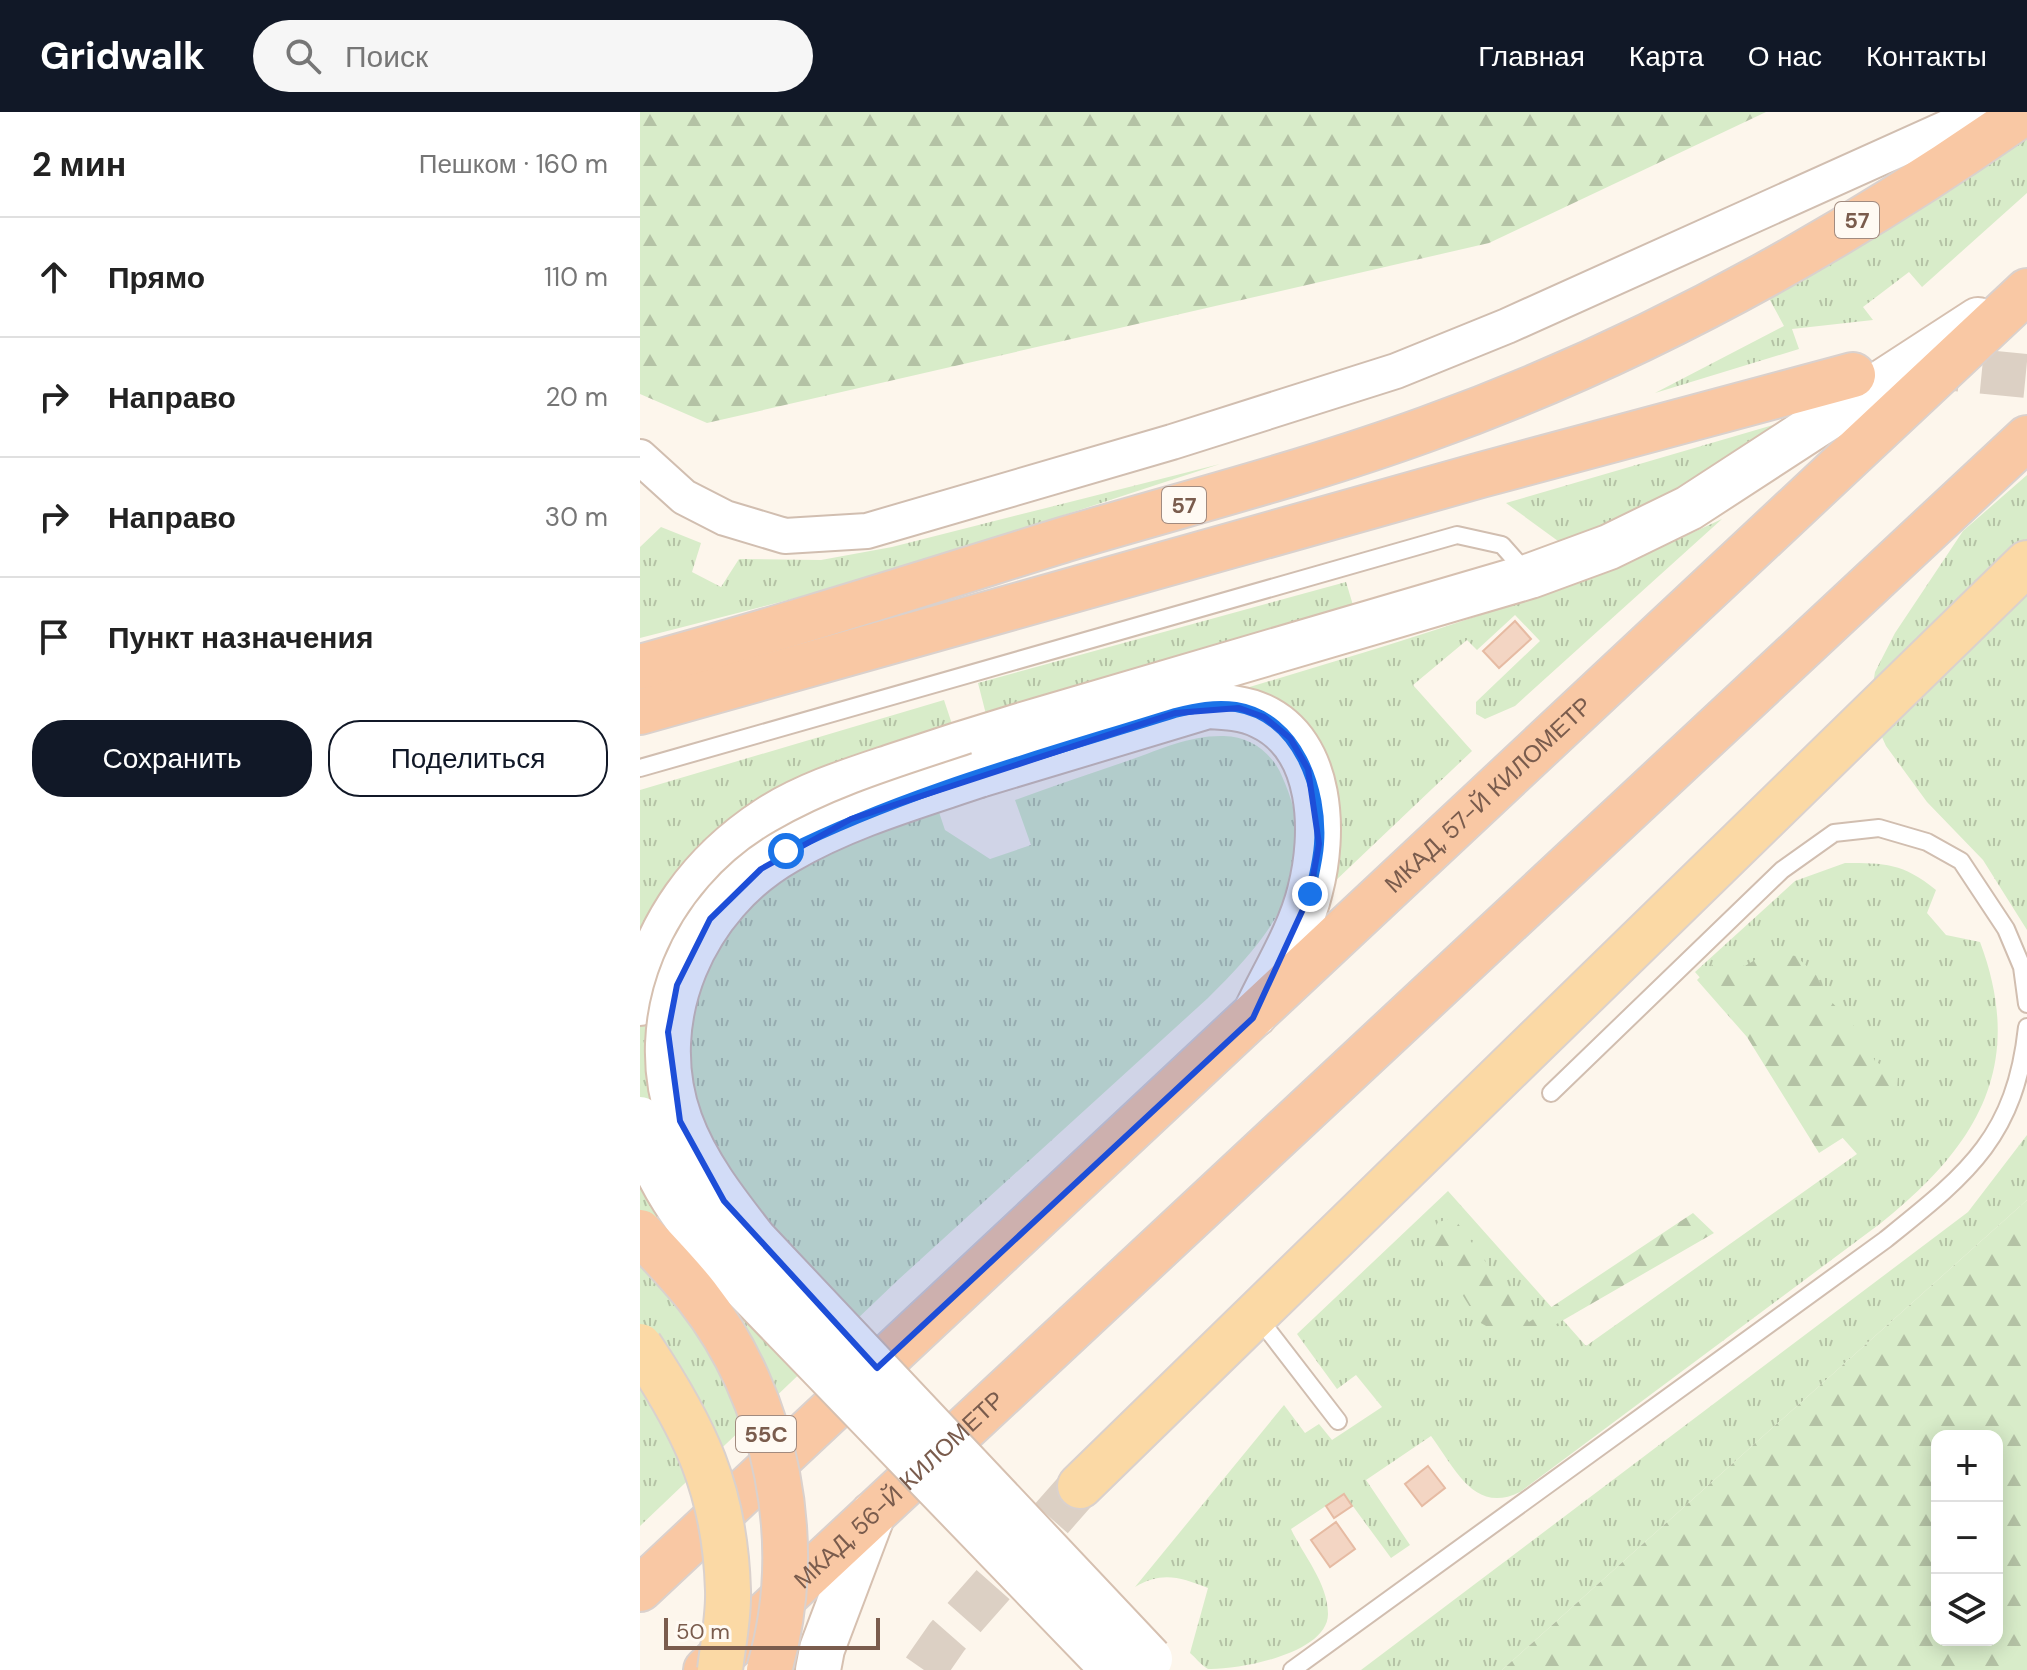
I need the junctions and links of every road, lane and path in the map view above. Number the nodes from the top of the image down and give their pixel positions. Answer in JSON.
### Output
{"nodes":[{"id":1,"x":1982,"y":112,"type":"edge"},
{"id":2,"x":2025,"y":112,"type":"edge"},
{"id":3,"x":2027,"y":289,"type":"edge"},
{"id":4,"x":1853,"y":375,"type":"dead end"},
{"id":5,"x":2027,"y":438,"type":"edge"},
{"id":6,"x":640,"y":457,"type":"edge"},
{"id":7,"x":2027,"y":563,"type":"edge"},
{"id":8,"x":1530,"y":576,"type":"junction"},
{"id":9,"x":651,"y":666,"type":"edge"},
{"id":10,"x":640,"y":712,"type":"edge"},
{"id":11,"x":973,"y":758,"type":"junction"},
{"id":12,"x":640,"y":768,"type":"edge"},
{"id":13,"x":640,"y":1003,"type":"edge"},
{"id":14,"x":2027,"y":1004,"type":"edge"},
{"id":15,"x":1253,"y":1018,"type":"junction"},
{"id":16,"x":2027,"y":1027,"type":"edge"},
{"id":17,"x":1551,"y":1093,"type":"dead end"},
{"id":18,"x":640,"y":1119,"type":"edge"},
{"id":19,"x":640,"y":1232,"type":"edge"},
{"id":20,"x":1256,"y":1315,"type":"junction"},
{"id":21,"x":640,"y":1346,"type":"edge"},
{"id":22,"x":1338,"y":1421,"type":"dead end"},
{"id":23,"x":1080,"y":1486,"type":"tunnel mouth"},
{"id":24,"x":873,"y":1514,"type":"junction"},
{"id":25,"x":640,"y":1589,"type":"edge"},
{"id":26,"x":1141,"y":1666,"type":"edge"},
{"id":27,"x":706,"y":1670,"type":"edge"},
{"id":28,"x":720,"y":1670,"type":"edge"},
{"id":29,"x":769,"y":1670,"type":"edge"},
{"id":30,"x":818,"y":1670,"type":"edge"},
{"id":31,"x":1292,"y":1670,"type":"edge"}],
"edges":[{"from":1,"to":6,"type":"street"},
{"from":2,"to":9,"type":"highway","number":"57"},
{"from":3,"to":8,"type":"main road"},
{"from":3,"to":15,"type":"highway","name":"МКАД, 57-Й КИЛОМЕТР"},
{"from":4,"to":10,"type":"highway"},
{"from":5,"to":24,"type":"highway","name":"МКАД, 56-Й КИЛОМЕТР"},
{"from":7,"to":20,"type":"main road"},
{"from":8,"to":11,"type":"main road"},
{"from":8,"to":12,"type":"lane"},
{"from":11,"to":13,"type":"main road"},
{"from":11,"to":15,"type":"main road"},
{"from":11,"to":26,"type":"main road","bridge":true},
{"from":14,"to":17,"type":"lane"},
{"from":15,"to":25,"type":"highway","name":"МКАД, 57-Й КИЛОМЕТР"},
{"from":16,"to":31,"type":"lane"},
{"from":18,"to":26,"type":"main road","bridge":true},
{"from":19,"to":29,"type":"highway","number":"55C","bridge":true},
{"from":20,"to":22,"type":"lane"},
{"from":20,"to":23,"type":"main road"},
{"from":21,"to":28,"type":"main road","bridge":true},
{"from":24,"to":27,"type":"highway","name":"МКАД, 56-Й КИЛОМЕТР"},
{"from":24,"to":30,"type":"main road"}]}
